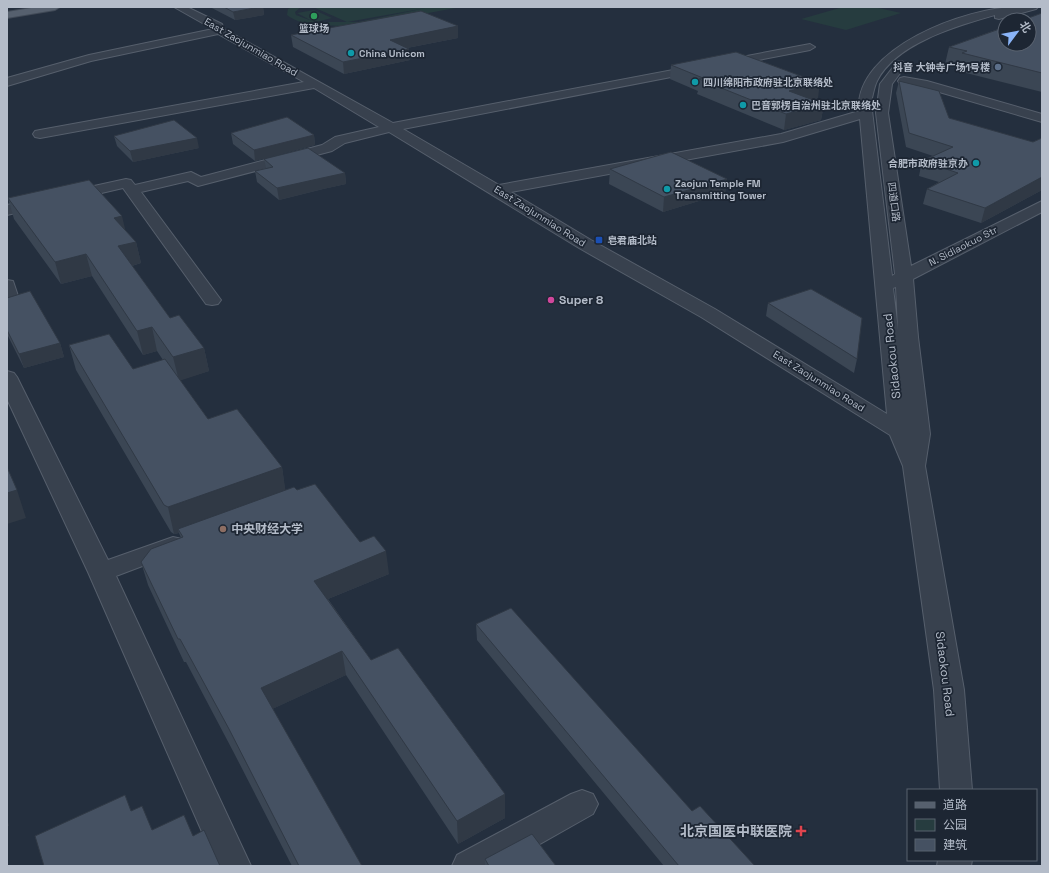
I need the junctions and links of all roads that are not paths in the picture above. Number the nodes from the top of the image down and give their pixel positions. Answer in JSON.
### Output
{"nodes":[{"id":1,"x":22,"y":7,"type":"edge"},
{"id":2,"x":55,"y":7,"type":"edge"},
{"id":3,"x":179,"y":7,"type":"edge"},
{"id":4,"x":1012,"y":7,"type":"edge"},
{"id":5,"x":1033,"y":7,"type":"edge"},
{"id":6,"x":7,"y":9,"type":"edge"},
{"id":7,"x":7,"y":14,"type":"edge"},
{"id":8,"x":220,"y":31,"type":"junction"},
{"id":9,"x":810,"y":47,"type":"dead end"},
{"id":10,"x":904,"y":81,"type":"edge"},
{"id":11,"x":7,"y":82,"type":"edge"},
{"id":12,"x":316,"y":84,"type":"junction"},
{"id":13,"x":865,"y":113,"type":"junction"},
{"id":14,"x":1042,"y":118,"type":"edge"},
{"id":15,"x":390,"y":128,"type":"junction"},
{"id":16,"x":40,"y":134,"type":"dead end"},
{"id":17,"x":132,"y":190,"type":"junction"},
{"id":18,"x":497,"y":190,"type":"junction"},
{"id":19,"x":1042,"y":206,"type":"edge"},
{"id":20,"x":7,"y":210,"type":"edge"},
{"id":21,"x":904,"y":277,"type":"junction"},
{"id":22,"x":7,"y":285,"type":"edge"},
{"id":23,"x":885,"y":286,"type":"junction"},
{"id":24,"x":212,"y":300,"type":"dead end"},
{"id":25,"x":7,"y":305,"type":"edge"},
{"id":26,"x":7,"y":377,"type":"edge"},
{"id":27,"x":899,"y":431,"type":"junction"},
{"id":28,"x":914,"y":466,"type":"junction"},
{"id":29,"x":196,"y":537,"type":"edge"},
{"id":30,"x":101,"y":572,"type":"junction"},
{"id":31,"x":956,"y":789,"type":"edge"},
{"id":32,"x":582,"y":804,"type":"dead end"},
{"id":33,"x":234,"y":866,"type":"edge"},
{"id":34,"x":469,"y":866,"type":"edge"}],
"edges":[{"from":1,"to":6,"type":"main road"},
{"from":2,"to":7,"type":"main road"},
{"from":3,"to":8,"type":"street","name":"East Zaojunmiao Road"},
{"from":4,"to":13,"type":"street","name":"Sidaokou Road"},
{"from":5,"to":21,"type":"street","name":"四道口路"},
{"from":8,"to":11,"type":"street"},
{"from":8,"to":12,"type":"street","name":"East Zaojunmiao Road"},
{"from":9,"to":15,"type":"street"},
{"from":10,"to":14,"type":"street"},
{"from":12,"to":15,"type":"street","name":"East Zaojunmiao Road"},
{"from":12,"to":16,"type":"street"},
{"from":13,"to":18,"type":"street"},
{"from":13,"to":23,"type":"street","name":"Sidaokou Road"},
{"from":15,"to":17,"type":"street"},
{"from":15,"to":18,"type":"street","name":"East Zaojunmiao Road"},
{"from":17,"to":20,"type":"street"},
{"from":17,"to":24,"type":"street"},
{"from":18,"to":27,"type":"street","name":"East Zaojunmiao Road"},
{"from":19,"to":21,"type":"street","name":"N. Sidiaokuo Str"},
{"from":21,"to":23,"type":"street","name":"N. Sidiaokuo Str"},
{"from":21,"to":28,"type":"street","name":"四道口路"},
{"from":22,"to":25,"type":"street"},
{"from":23,"to":27,"type":"street","name":"Sidaokou Road"},
{"from":26,"to":30,"type":"street"},
{"from":27,"to":28,"type":"street","name":"Sidaokou Road"},
{"from":28,"to":31,"type":"street","name":"Sidaokou Road"},
{"from":29,"to":30,"type":"street"},
{"from":30,"to":33,"type":"street"},
{"from":32,"to":34,"type":"street"}]}
